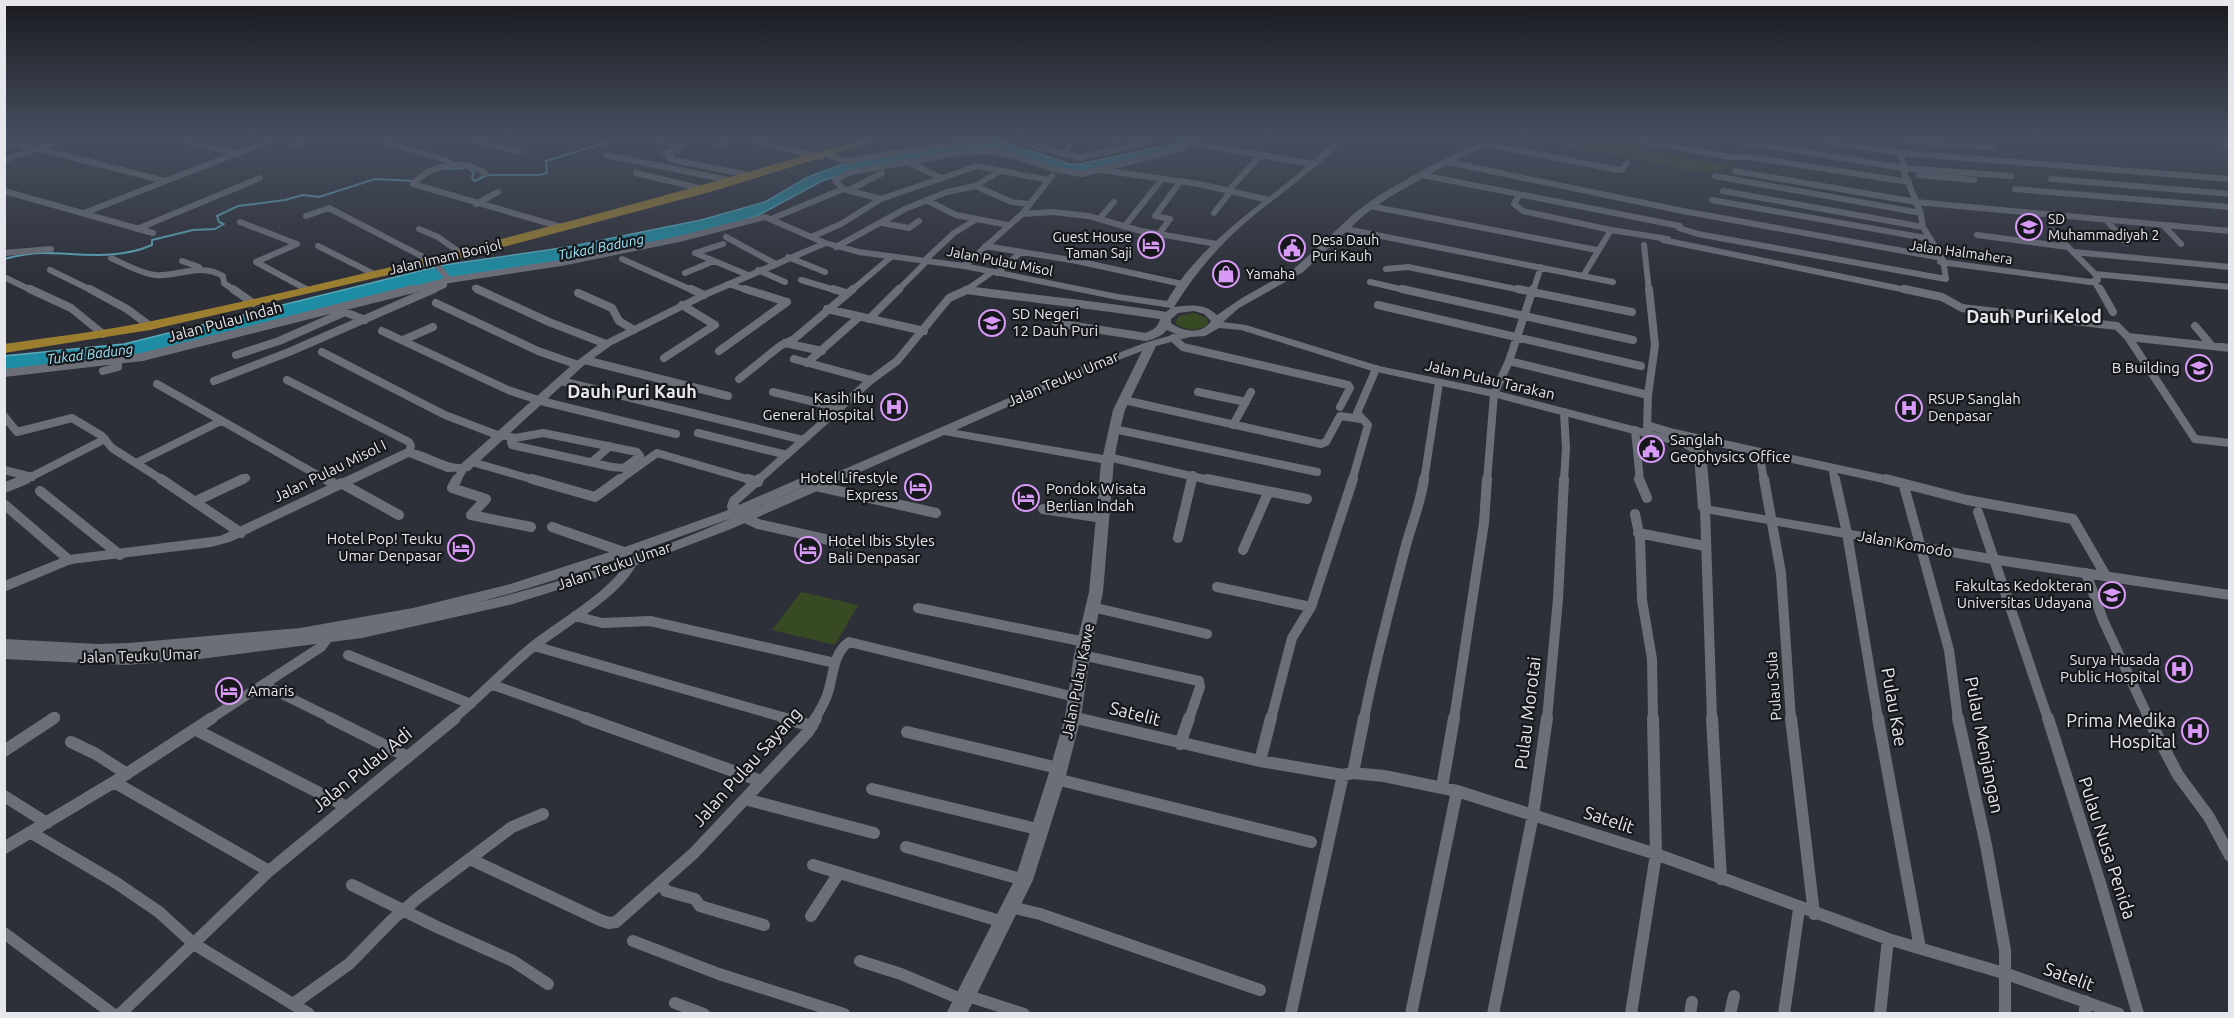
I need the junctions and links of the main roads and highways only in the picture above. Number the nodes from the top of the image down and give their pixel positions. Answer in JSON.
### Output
{"nodes":[{"id":1,"x":716,"y":186,"type":"edge"},
{"id":2,"x":4,"y":349,"type":"edge"}],
"edges":[{"from":1,"to":2,"type":"highway","name":"Jalan Imam Bonjol"}]}
